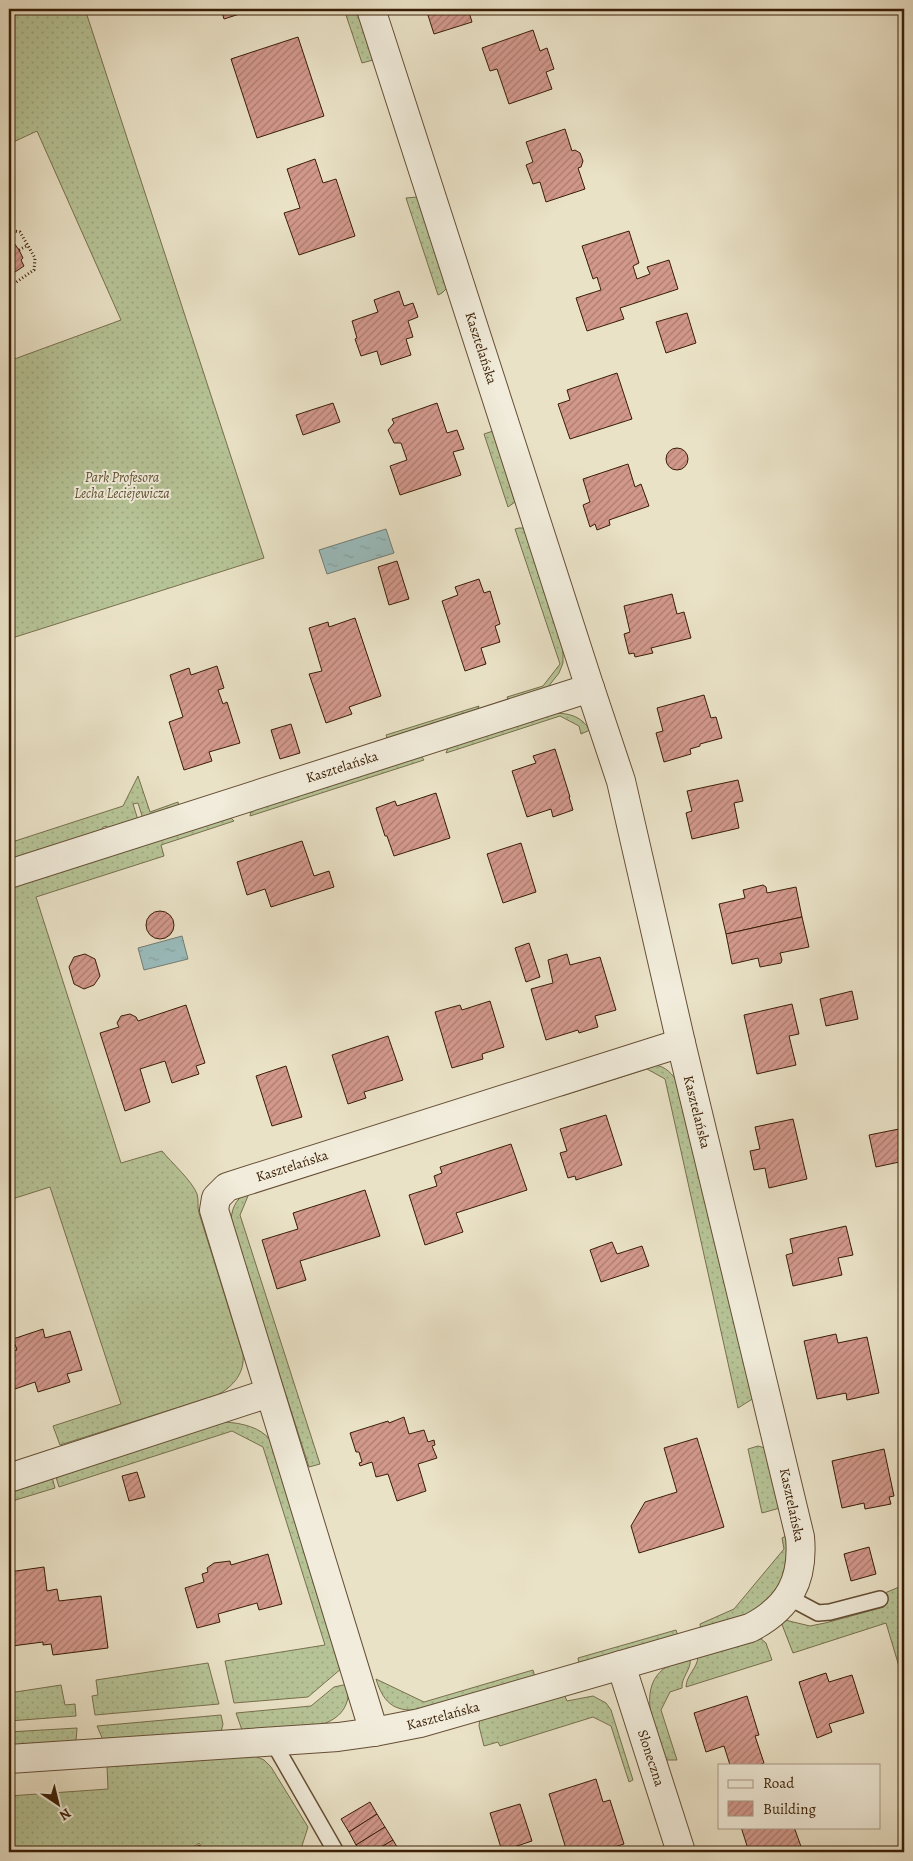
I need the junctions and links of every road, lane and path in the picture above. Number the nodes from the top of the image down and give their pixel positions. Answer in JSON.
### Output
{"nodes":[{"id":1,"x":371,"y":9,"type":"edge"},
{"id":2,"x":9,"y":230,"type":"edge"},
{"id":3,"x":28,"y":245,"type":"junction"},
{"id":4,"x":19,"y":250,"type":"dead end"},
{"id":5,"x":9,"y":287,"type":"edge"},
{"id":6,"x":590,"y":688,"type":"junction"},
{"id":7,"x":9,"y":874,"type":"edge"},
{"id":8,"x":681,"y":1043,"type":"junction"},
{"id":9,"x":269,"y":1394,"type":"junction"},
{"id":10,"x":9,"y":1478,"type":"edge"},
{"id":11,"x":788,"y":1597,"type":"junction"},
{"id":12,"x":880,"y":1599,"type":"dead end"},
{"id":13,"x":621,"y":1665,"type":"junction"},
{"id":14,"x":374,"y":1732,"type":"junction"},
{"id":15,"x":273,"y":1742,"type":"junction"},
{"id":16,"x":9,"y":1759,"type":"edge"},
{"id":17,"x":336,"y":1852,"type":"edge"},
{"id":18,"x":680,"y":1852,"type":"edge"}],
"edges":[{"from":1,"to":6,"type":"street","name":"Kasztelańska"},
{"from":2,"to":3,"type":"path"},
{"from":3,"to":4,"type":"path"},
{"from":3,"to":5,"type":"path"},
{"from":6,"to":7,"type":"street","name":"Kasztelańska"},
{"from":6,"to":8,"type":"street","name":"Kasztelańska"},
{"from":8,"to":9,"type":"street","name":"Kasztelańska"},
{"from":8,"to":11,"type":"street","name":"Kasztelańska"},
{"from":9,"to":10,"type":"street"},
{"from":9,"to":14,"type":"street","name":"Kasztelańska"},
{"from":11,"to":12,"type":"lane"},
{"from":11,"to":13,"type":"street","name":"Kasztelańska"},
{"from":13,"to":14,"type":"street","name":"Kasztelańska"},
{"from":13,"to":18,"type":"street","name":"Słoneczna"},
{"from":14,"to":15,"type":"street","name":"Kasztelańska"},
{"from":15,"to":16,"type":"street","name":"Kasztelańska"},
{"from":15,"to":17,"type":"lane"}]}
